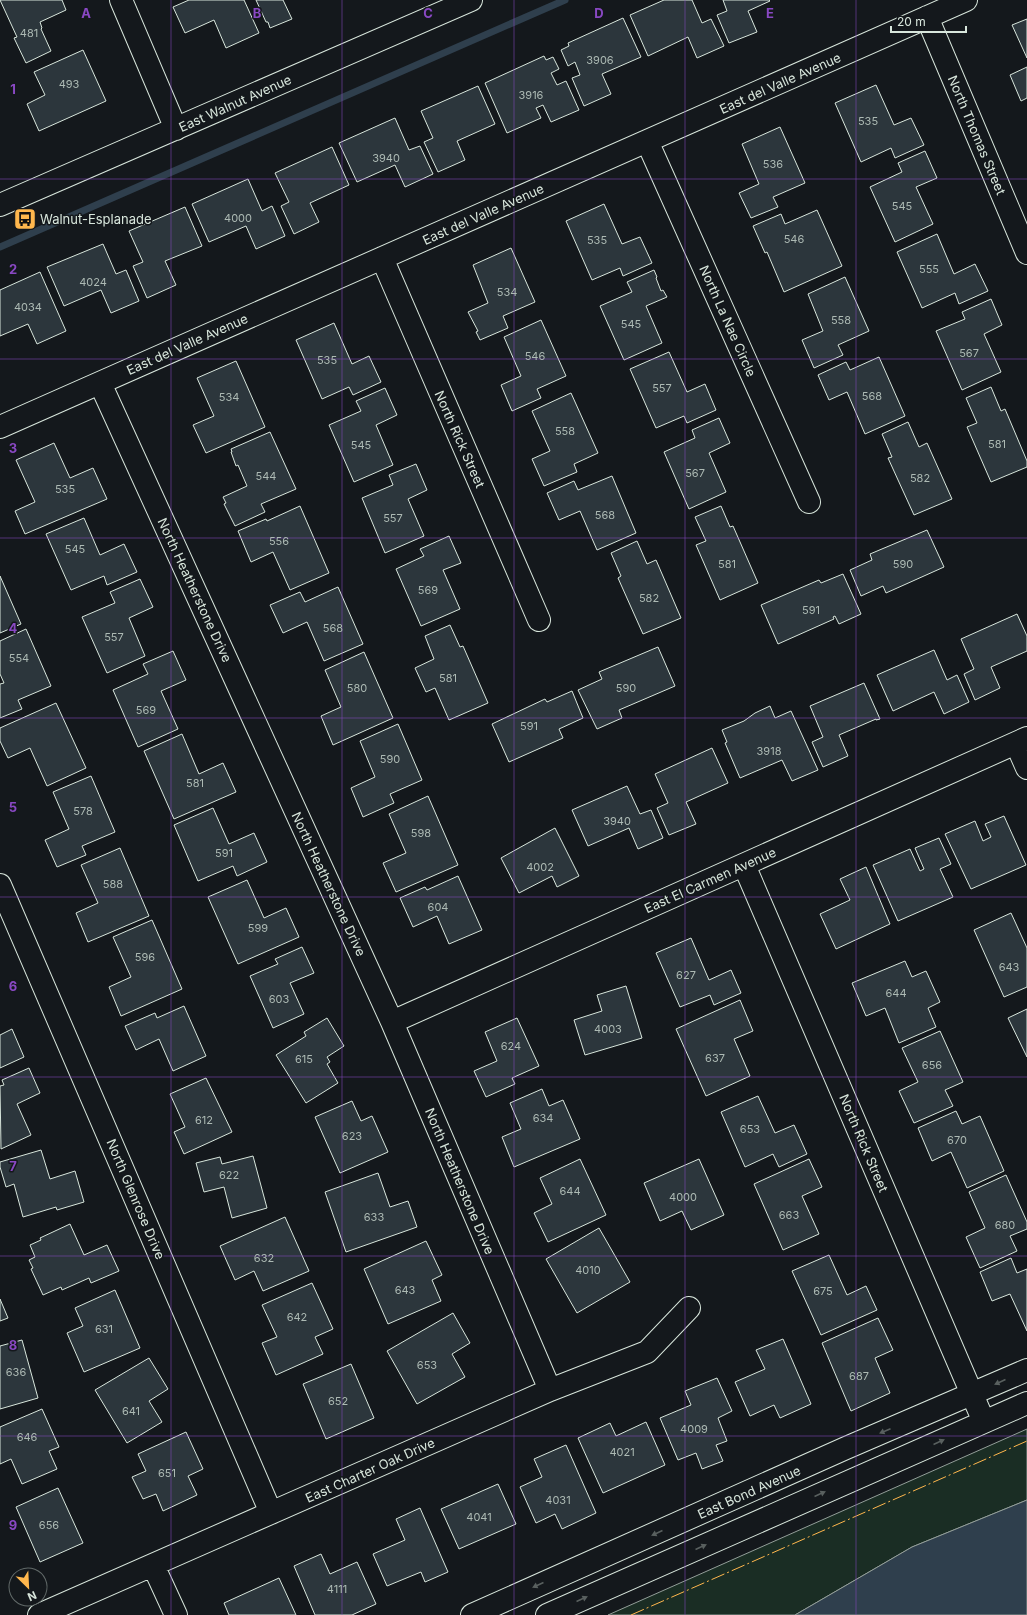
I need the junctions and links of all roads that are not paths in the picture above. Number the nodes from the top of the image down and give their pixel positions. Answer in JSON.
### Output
{"nodes":[{"id":1,"x":121,"y":0,"type":"edge"},
{"id":2,"x":470,"y":0,"type":"edge"},
{"id":3,"x":966,"y":0,"type":"edge"},
{"id":4,"x":927,"y":17,"type":"junction"},
{"id":5,"x":176,"y":129,"type":"junction"},
{"id":6,"x":647,"y":141,"type":"junction"},
{"id":7,"x":0,"y":205,"type":"edge"},
{"id":8,"x":1027,"y":253,"type":"edge"},
{"id":9,"x":382,"y":258,"type":"junction"},
{"id":10,"x":100,"y":383,"type":"junction"},
{"id":11,"x":0,"y":427,"type":"edge"},
{"id":12,"x":809,"y":502,"type":"dead end"},
{"id":13,"x":539,"y":620,"type":"dead end"},
{"id":14,"x":1021,"y":741,"type":"edge"},
{"id":15,"x":1027,"y":768,"type":"edge"},
{"id":16,"x":744,"y":865,"type":"junction"},
{"id":17,"x":0,"y":885,"type":"edge"},
{"id":18,"x":392,"y":1022,"type":"junction"},
{"id":19,"x":689,"y":1308,"type":"dead end"},
{"id":20,"x":1027,"y":1370,"type":"edge"},
{"id":21,"x":550,"y":1390,"type":"junction"},
{"id":22,"x":972,"y":1394,"type":"junction"},
{"id":23,"x":1027,"y":1403,"type":"edge"},
{"id":24,"x":984,"y":1422,"type":"junction"},
{"id":25,"x":271,"y":1513,"type":"junction"},
{"id":26,"x":153,"y":1565,"type":"junction"},
{"id":27,"x":39,"y":1615,"type":"edge"},
{"id":28,"x":176,"y":1615,"type":"edge"},
{"id":29,"x":472,"y":1615,"type":"edge"},
{"id":30,"x":547,"y":1615,"type":"edge"}],
"edges":[{"from":1,"to":5,"type":"street"},
{"from":2,"to":5,"type":"street","name":"East Walnut Avenue"},
{"from":3,"to":4,"type":"street","name":"East del Valle Avenue"},
{"from":4,"to":6,"type":"street","name":"East del Valle Avenue"},
{"from":4,"to":8,"type":"street","name":"North Thomas Street"},
{"from":5,"to":7,"type":"street","name":"East Walnut Avenue"},
{"from":6,"to":9,"type":"street","name":"East del Valle Avenue"},
{"from":6,"to":12,"type":"street","name":"North La Nae Circle"},
{"from":9,"to":10,"type":"street","name":"East del Valle Avenue"},
{"from":9,"to":13,"type":"street","name":"North Rick Street"},
{"from":10,"to":11,"type":"street","name":"East del Valle Avenue"},
{"from":10,"to":18,"type":"street","name":"North Heatherstone Drive"},
{"from":14,"to":15,"type":"street"},
{"from":14,"to":16,"type":"street","name":"East El Carmen Avenue"},
{"from":16,"to":18,"type":"street","name":"East El Carmen Avenue"},
{"from":16,"to":22,"type":"street","name":"North Rick Street"},
{"from":17,"to":25,"type":"street","name":"North Glenrose Drive"},
{"from":18,"to":21,"type":"street","name":"North Heatherstone Drive"},
{"from":19,"to":21,"type":"street","name":"East Charter Oak Drive"},
{"from":20,"to":22,"type":"street","name":"East Bond Avenue","one_way":true},
{"from":21,"to":25,"type":"street","name":"East Charter Oak Drive"},
{"from":22,"to":24,"type":"street","name":"North Rick Street"},
{"from":22,"to":29,"type":"street","name":"East Bond Avenue","one_way":true},
{"from":23,"to":24,"type":"street"},
{"from":30,"to":24,"type":"street","one_way":true},
{"from":25,"to":26,"type":"street","name":"East Charter Oak Drive"},
{"from":26,"to":27,"type":"street","name":"East Charter Oak Drive"},
{"from":26,"to":28,"type":"street"}]}
